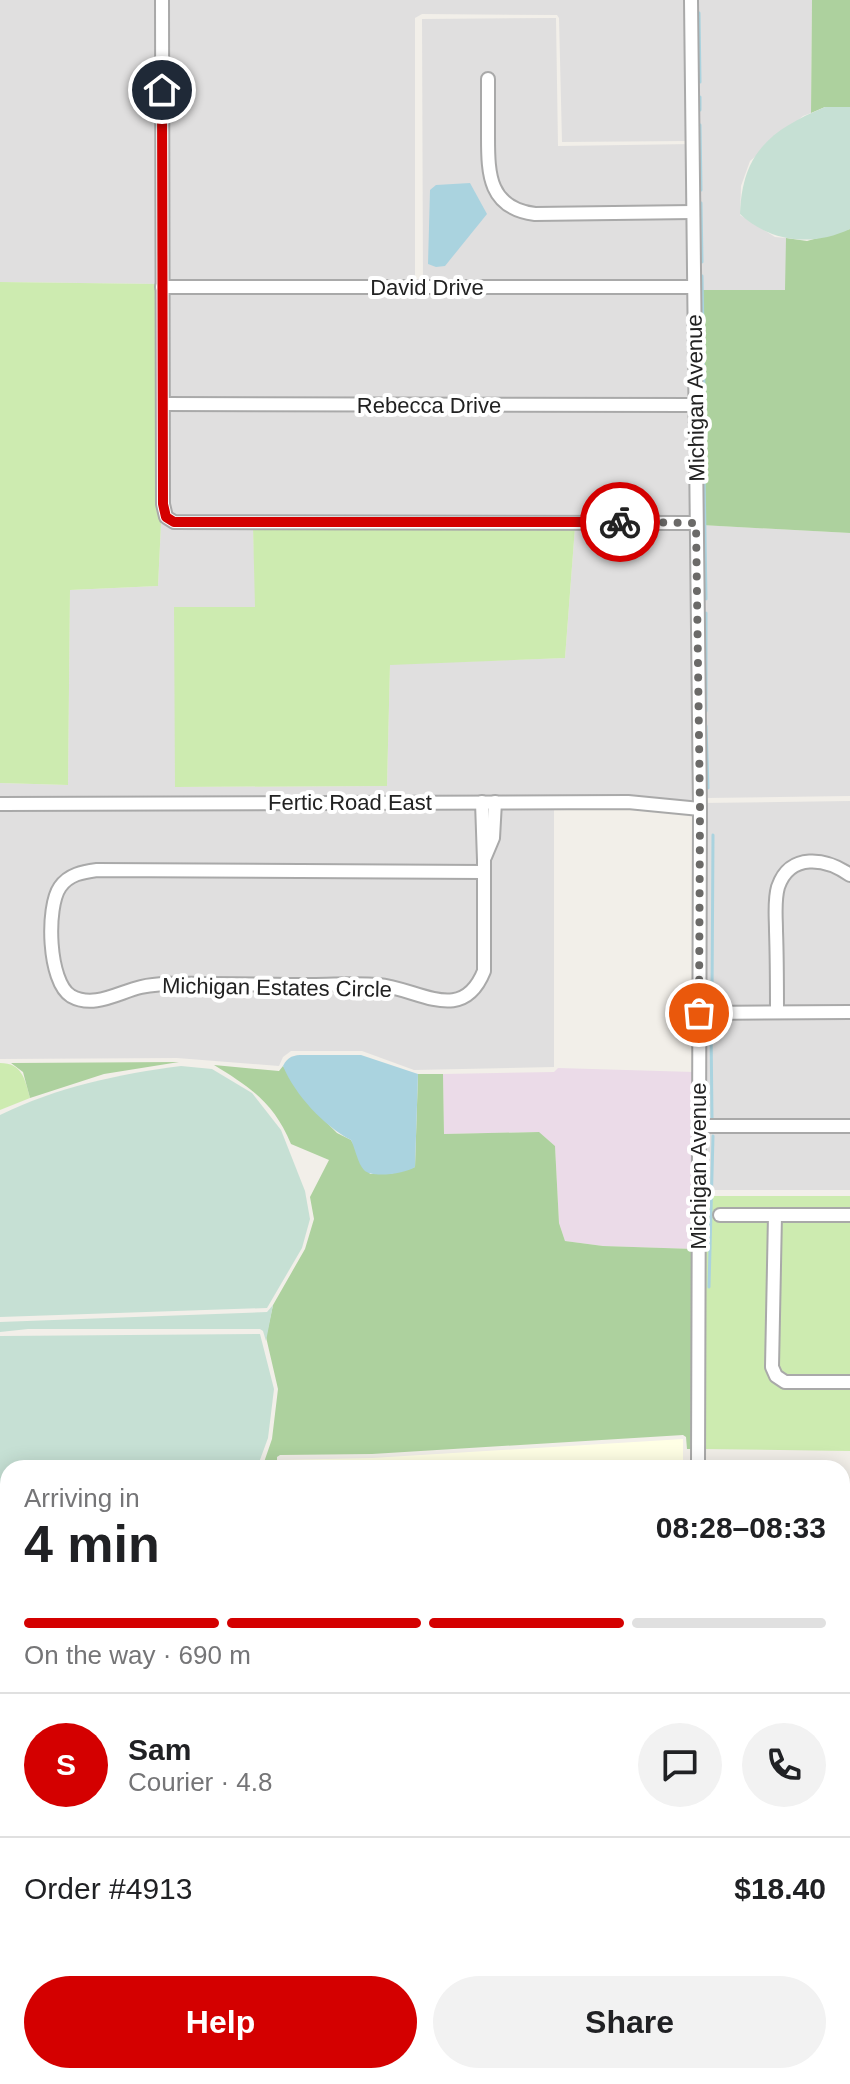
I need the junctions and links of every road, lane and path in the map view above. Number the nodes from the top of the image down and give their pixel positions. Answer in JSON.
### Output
{"nodes":[{"id":1,"x":162,"y":0,"type":"edge"},
{"id":2,"x":691,"y":0,"type":"edge"},
{"id":3,"x":488,"y":79,"type":"dead end"},
{"id":4,"x":693,"y":212,"type":"junction"},
{"id":5,"x":162,"y":287,"type":"junction"},
{"id":6,"x":693,"y":287,"type":"junction"},
{"id":7,"x":163,"y":404,"type":"junction"},
{"id":8,"x":695,"y":405,"type":"junction"},
{"id":9,"x":696,"y":523,"type":"junction"},
{"id":10,"x":488,"y":802,"type":"junction"},
{"id":11,"x":0,"y":804,"type":"edge"},
{"id":12,"x":700,"y":809,"type":"junction"},
{"id":13,"x":484,"y":866,"type":"junction"},
{"id":14,"x":850,"y":875,"type":"edge"},
{"id":15,"x":777,"y":1012,"type":"junction"},
{"id":16,"x":850,"y":1012,"type":"edge"},
{"id":17,"x":699,"y":1013,"type":"junction"},
{"id":18,"x":698,"y":1126,"type":"junction"},
{"id":19,"x":850,"y":1126,"type":"edge"},
{"id":20,"x":720,"y":1215,"type":"dead end"},
{"id":21,"x":775,"y":1215,"type":"junction"},
{"id":22,"x":850,"y":1215,"type":"edge"},
{"id":23,"x":850,"y":1382,"type":"edge"},
{"id":24,"x":698,"y":1460,"type":"edge"}],
"edges":[{"from":1,"to":5,"type":"street"},
{"from":2,"to":4,"type":"street","name":"Michigan Avenue"},
{"from":3,"to":4,"type":"street"},
{"from":4,"to":6,"type":"street","name":"Michigan Avenue"},
{"from":5,"to":6,"type":"street","name":"David Drive"},
{"from":5,"to":7,"type":"street"},
{"from":6,"to":8,"type":"street","name":"Michigan Avenue"},
{"from":7,"to":8,"type":"street","name":"Rebecca Drive"},
{"from":7,"to":9,"type":"street"},
{"from":8,"to":9,"type":"street","name":"Michigan Avenue"},
{"from":9,"to":12,"type":"street","name":"Michigan Avenue"},
{"from":10,"to":11,"type":"street","name":"Fertic Road East"},
{"from":10,"to":12,"type":"street","name":"Fertic Road East"},
{"from":10,"to":13,"type":"street","name":"Michigan Estates Circle"},
{"from":12,"to":17,"type":"street","name":"Michigan Avenue"},
{"from":13,"to":13,"type":"street","name":"Michigan Estates Circle"},
{"from":14,"to":15,"type":"street"},
{"from":15,"to":16,"type":"street"},
{"from":15,"to":17,"type":"street"},
{"from":17,"to":18,"type":"street","name":"Michigan Avenue"},
{"from":18,"to":19,"type":"street"},
{"from":18,"to":24,"type":"street","name":"Michigan Avenue"},
{"from":20,"to":21,"type":"street"},
{"from":21,"to":22,"type":"street"},
{"from":21,"to":23,"type":"street"}]}
